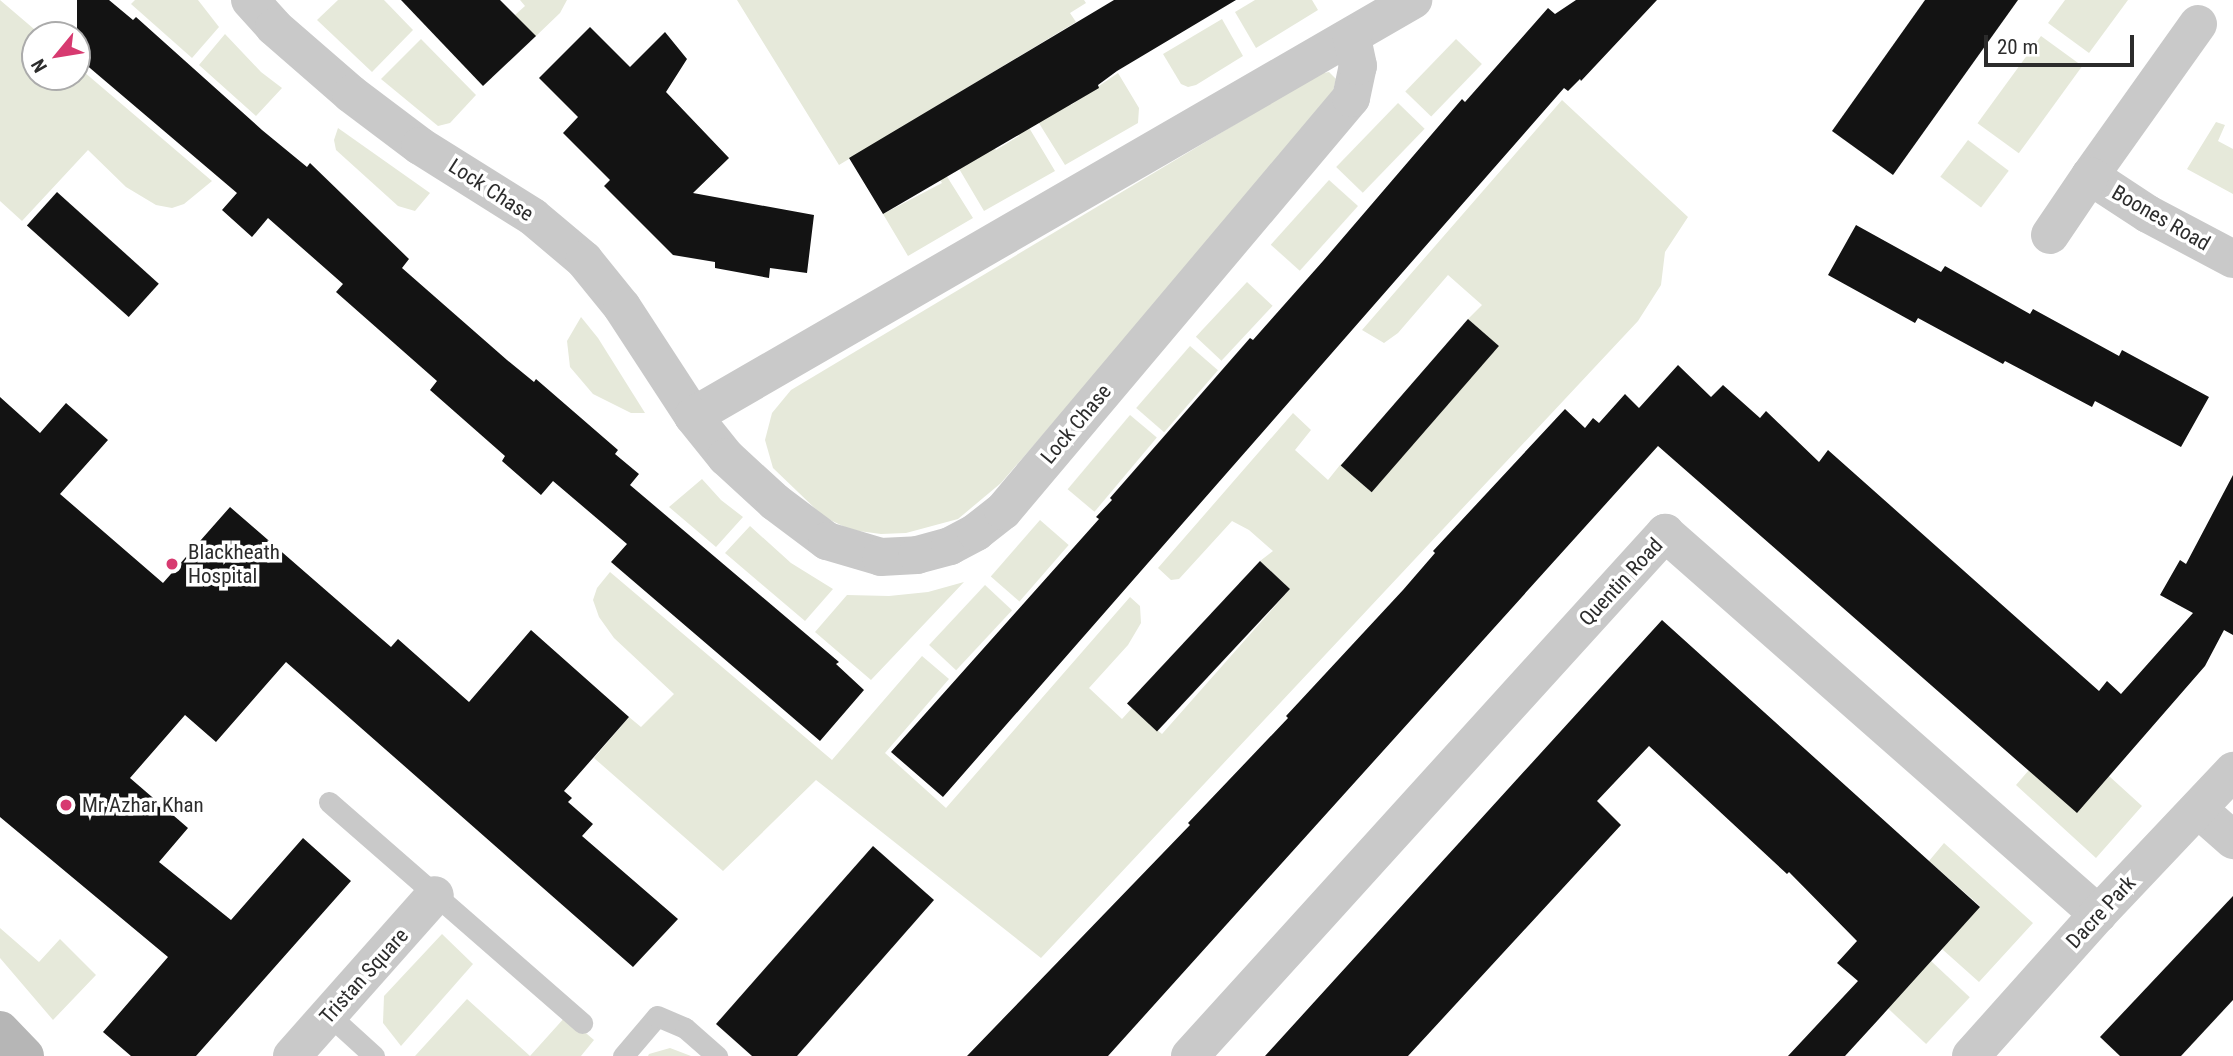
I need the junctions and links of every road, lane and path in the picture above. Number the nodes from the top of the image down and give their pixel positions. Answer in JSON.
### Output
{"nodes":[{"id":1,"x":250,"y":0,"type":"edge"},
{"id":2,"x":1413,"y":0,"type":"edge"},
{"id":3,"x":2198,"y":24,"type":"dead end"},
{"id":4,"x":1352,"y":37,"type":"junction"},
{"id":5,"x":2091,"y":176,"type":"junction"},
{"id":6,"x":2050,"y":235,"type":"dead end"},
{"id":7,"x":2233,"y":258,"type":"edge"},
{"id":8,"x":693,"y":416,"type":"junction"},
{"id":9,"x":2233,"y":771,"type":"edge"},
{"id":10,"x":329,"y":802,"type":"dead end"},
{"id":11,"x":2198,"y":809,"type":"junction"},
{"id":12,"x":2233,"y":840,"type":"edge"},
{"id":13,"x":435,"y":895,"type":"junction"},
{"id":14,"x":2098,"y":914,"type":"junction"},
{"id":15,"x":329,"y":1015,"type":"junction"},
{"id":16,"x":582,"y":1023,"type":"dead end"},
{"id":17,"x":0,"y":1030,"type":"edge"},
{"id":18,"x":24,"y":1056,"type":"edge"},
{"id":19,"x":292,"y":1056,"type":"edge"},
{"id":20,"x":374,"y":1056,"type":"edge"},
{"id":21,"x":623,"y":1056,"type":"edge"},
{"id":22,"x":717,"y":1056,"type":"edge"},
{"id":23,"x":1190,"y":1056,"type":"edge"},
{"id":24,"x":1971,"y":1056,"type":"edge"}],
"edges":[{"from":1,"to":8,"type":"street","name":"Lock Chase"},
{"from":2,"to":4,"type":"street"},
{"from":3,"to":5,"type":"street","name":"Boones Road"},
{"from":4,"to":8,"type":"street"},
{"from":4,"to":8,"type":"street","name":"Lock Chase"},
{"from":5,"to":6,"type":"street","name":"Boones Road"},
{"from":5,"to":7,"type":"street","name":"Boones Road"},
{"from":9,"to":11,"type":"street","name":"Dacre Park"},
{"from":10,"to":13,"type":"lane"},
{"from":11,"to":12,"type":"street"},
{"from":11,"to":14,"type":"street","name":"Dacre Park"},
{"from":13,"to":15,"type":"street","name":"Tristan Square"},
{"from":13,"to":16,"type":"lane"},
{"from":14,"to":23,"type":"street","name":"Quentin Road"},
{"from":14,"to":24,"type":"street","name":"Dacre Park"},
{"from":15,"to":19,"type":"street","name":"Tristan Square"},
{"from":15,"to":20,"type":"lane"},
{"from":17,"to":18,"type":"main road"},
{"from":21,"to":22,"type":"lane"}]}
